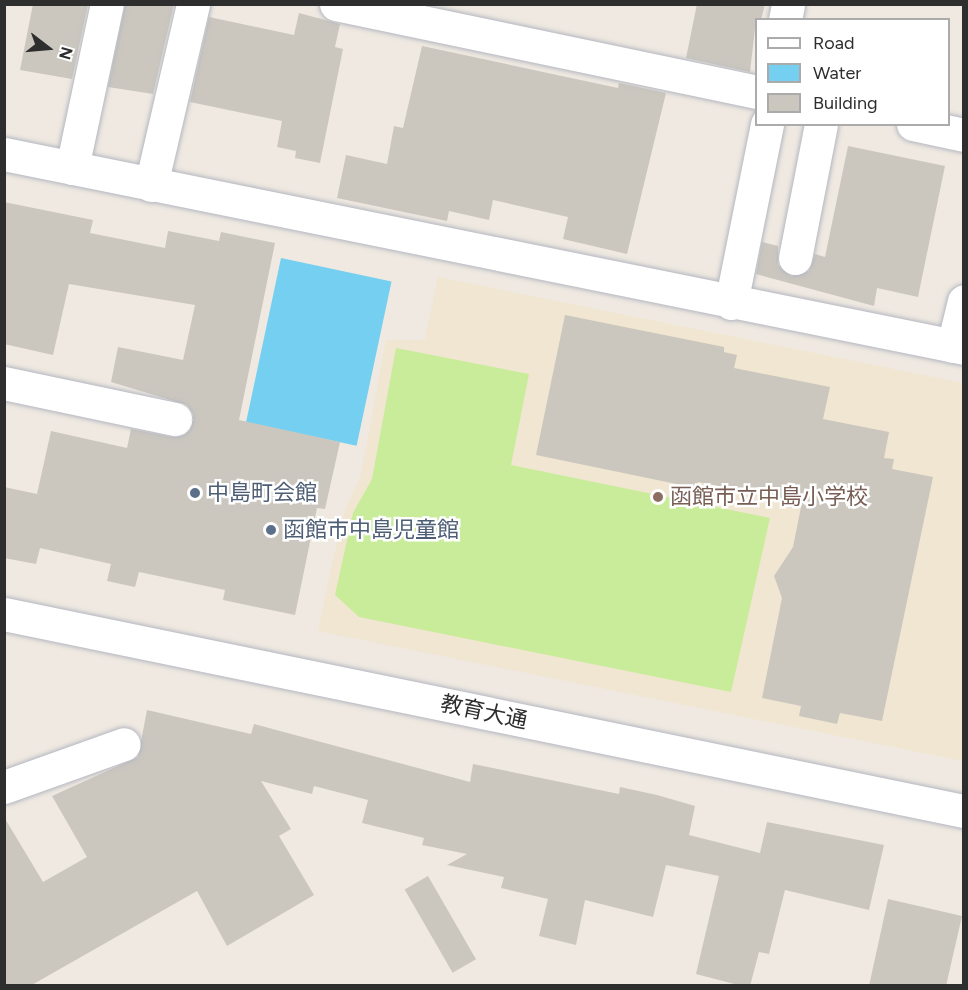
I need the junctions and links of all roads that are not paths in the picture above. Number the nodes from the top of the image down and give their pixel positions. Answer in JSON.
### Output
{"nodes":[{"id":1,"x":107,"y":4,"type":"edge"},
{"id":2,"x":193,"y":4,"type":"edge"},
{"id":3,"x":336,"y":4,"type":"edge"},
{"id":4,"x":755,"y":92,"type":"edge"},
{"id":5,"x":766,"y":126,"type":"edge"},
{"id":6,"x":821,"y":126,"type":"edge"},
{"id":7,"x":922,"y":126,"type":"edge"},
{"id":8,"x":963,"y":135,"type":"edge"},
{"id":9,"x":4,"y":154,"type":"edge"},
{"id":10,"x":72,"y":168,"type":"junction"},
{"id":11,"x":151,"y":185,"type":"junction"},
{"id":12,"x":795,"y":258,"type":"dead end"},
{"id":13,"x":963,"y":301,"type":"edge"},
{"id":14,"x":731,"y":303,"type":"junction"},
{"id":15,"x":958,"y":347,"type":"edge"},
{"id":16,"x":4,"y":383,"type":"edge"},
{"id":17,"x":175,"y":419,"type":"dead end"},
{"id":18,"x":4,"y":614,"type":"edge"},
{"id":19,"x":124,"y":744,"type":"dead end"},
{"id":20,"x":4,"y":787,"type":"edge"},
{"id":21,"x":963,"y":811,"type":"edge"}],
"edges":[{"from":1,"to":10,"type":"street"},
{"from":2,"to":11,"type":"street"},
{"from":3,"to":4,"type":"street"},
{"from":5,"to":14,"type":"street"},
{"from":6,"to":12,"type":"street"},
{"from":7,"to":8,"type":"street"},
{"from":9,"to":10,"type":"street"},
{"from":10,"to":11,"type":"street"},
{"from":11,"to":14,"type":"street"},
{"from":13,"to":15,"type":"street"},
{"from":14,"to":15,"type":"street"},
{"from":16,"to":17,"type":"street"},
{"from":18,"to":21,"type":"street","name":"教育大通"},
{"from":19,"to":20,"type":"street"}]}
